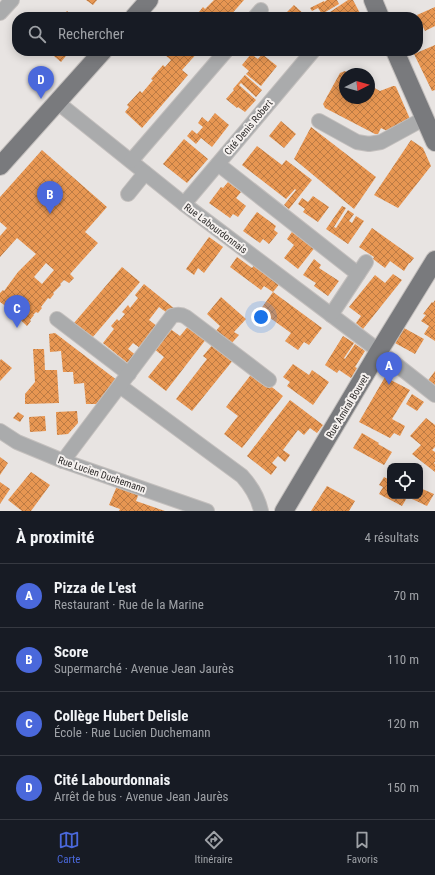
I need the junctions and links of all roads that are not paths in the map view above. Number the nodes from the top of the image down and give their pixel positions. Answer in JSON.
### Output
{"nodes":[{"id":1,"x":12,"y":0,"type":"edge"},
{"id":2,"x":149,"y":0,"type":"edge"},
{"id":3,"x":373,"y":0,"type":"edge"},
{"id":4,"x":138,"y":12,"type":"edge"},
{"id":5,"x":378,"y":12,"type":"edge"},
{"id":6,"x":0,"y":13,"type":"edge"},
{"id":7,"x":98,"y":56,"type":"edge"},
{"id":8,"x":222,"y":56,"type":"edge"},
{"id":9,"x":309,"y":56,"type":"edge"},
{"id":10,"x":397,"y":56,"type":"edge"},
{"id":11,"x":57,"y":102,"type":"junction"},
{"id":12,"x":425,"y":118,"type":"junction"},
{"id":13,"x":318,"y":121,"type":"dead end"},
{"id":14,"x":435,"y":142,"type":"edge"},
{"id":15,"x":131,"y":161,"type":"junction"},
{"id":16,"x":218,"y":164,"type":"junction"},
{"id":17,"x":0,"y":166,"type":"edge"},
{"id":18,"x":145,"y":173,"type":"junction"},
{"id":19,"x":128,"y":194,"type":"dead end"},
{"id":20,"x":184,"y":204,"type":"junction"},
{"id":21,"x":435,"y":260,"type":"edge"},
{"id":22,"x":331,"y":315,"type":"junction"},
{"id":23,"x":57,"y":319,"type":"dead end"},
{"id":24,"x":379,"y":351,"type":"junction"},
{"id":25,"x":129,"y":374,"type":"junction"},
{"id":26,"x":269,"y":380,"type":"dead end"},
{"id":27,"x":120,"y":386,"type":"junction"},
{"id":28,"x":435,"y":395,"type":"edge"},
{"id":29,"x":0,"y":432,"type":"edge"},
{"id":30,"x":63,"y":461,"type":"junction"},
{"id":31,"x":207,"y":511,"type":"edge"},
{"id":32,"x":261,"y":511,"type":"edge"},
{"id":33,"x":284,"y":511,"type":"edge"}],
"edges":[{"from":1,"to":6,"type":"street"},
{"from":2,"to":4,"type":"main road"},
{"from":3,"to":5,"type":"main road"},
{"from":7,"to":11,"type":"main road"},
{"from":8,"to":15,"type":"street"},
{"from":9,"to":16,"type":"street","name":"Cité Denis Robert"},
{"from":10,"to":12,"type":"main road"},
{"from":11,"to":15,"type":"street","name":"Rue Labourdonnais"},
{"from":11,"to":17,"type":"main road"},
{"from":12,"to":13,"type":"street"},
{"from":12,"to":14,"type":"main road"},
{"from":15,"to":18,"type":"street","name":"Rue Labourdonnais"},
{"from":16,"to":20,"type":"street","name":"Cité Denis Robert"},
{"from":16,"to":22,"type":"street"},
{"from":18,"to":19,"type":"street"},
{"from":18,"to":20,"type":"street","name":"Rue Labourdonnais"},
{"from":20,"to":22,"type":"street","name":"Rue Labourdonnais"},
{"from":21,"to":24,"type":"main road","name":"Rue Amiral Bouvet"},
{"from":22,"to":24,"type":"street","name":"Rue Labourdonnais"},
{"from":23,"to":25,"type":"street"},
{"from":24,"to":28,"type":"street","name":"Rue Labourdonnais"},
{"from":24,"to":33,"type":"main road","name":"Rue Amiral Bouvet"},
{"from":25,"to":26,"type":"street"},
{"from":25,"to":27,"type":"street"},
{"from":27,"to":30,"type":"street"},
{"from":27,"to":32,"type":"street"},
{"from":29,"to":30,"type":"street","name":"Rue Lucien Duchemann"},
{"from":30,"to":31,"type":"street","name":"Rue Lucien Duchemann"}]}
